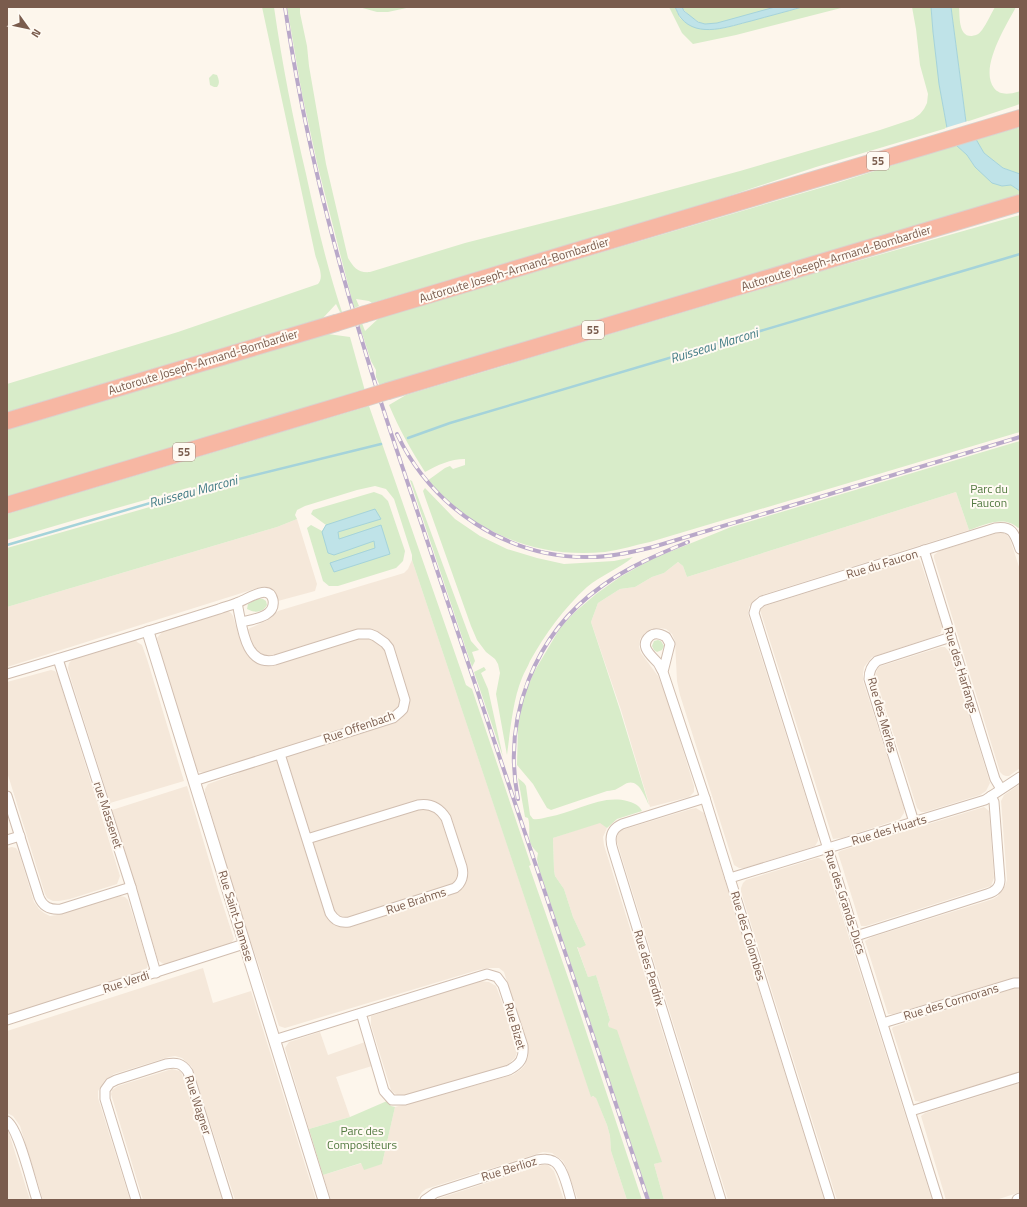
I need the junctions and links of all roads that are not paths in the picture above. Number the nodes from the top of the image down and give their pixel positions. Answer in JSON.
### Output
{"nodes":[{"id":1,"x":1020,"y":118,"type":"edge"},
{"id":2,"x":1020,"y":203,"type":"edge"},
{"id":3,"x":7,"y":421,"type":"edge"},
{"id":4,"x":7,"y":505,"type":"edge"},
{"id":5,"x":1020,"y":549,"type":"edge"},
{"id":6,"x":924,"y":550,"type":"junction"},
{"id":7,"x":237,"y":603,"type":"junction"},
{"id":8,"x":757,"y":605,"type":"joint"},
{"id":9,"x":242,"y":622,"type":"junction"},
{"id":10,"x":148,"y":632,"type":"junction"},
{"id":11,"x":951,"y":637,"type":"junction"},
{"id":12,"x":58,"y":658,"type":"junction"},
{"id":13,"x":663,"y":672,"type":"dead end"},
{"id":14,"x":7,"y":674,"type":"edge"},
{"id":15,"x":280,"y":754,"type":"junction"},
{"id":16,"x":1020,"y":777,"type":"edge"},
{"id":17,"x":194,"y":781,"type":"junction"},
{"id":18,"x":1001,"y":789,"type":"junction"},
{"id":19,"x":7,"y":796,"type":"edge"},
{"id":20,"x":991,"y":796,"type":"junction"},
{"id":21,"x":705,"y":798,"type":"junction"},
{"id":22,"x":914,"y":822,"type":"junction"},
{"id":23,"x":20,"y":836,"type":"junction"},
{"id":24,"x":307,"y":839,"type":"junction"},
{"id":25,"x":7,"y":840,"type":"edge"},
{"id":26,"x":828,"y":849,"type":"junction"},
{"id":27,"x":730,"y":878,"type":"junction"},
{"id":28,"x":131,"y":887,"type":"junction"},
{"id":29,"x":856,"y":936,"type":"junction"},
{"id":30,"x":244,"y":944,"type":"junction"},
{"id":31,"x":156,"y":973,"type":"junction"},
{"id":32,"x":1020,"y":983,"type":"edge"},
{"id":33,"x":361,"y":1013,"type":"junction"},
{"id":34,"x":7,"y":1020,"type":"edge"},
{"id":35,"x":883,"y":1023,"type":"junction"},
{"id":36,"x":274,"y":1040,"type":"junction"},
{"id":37,"x":1020,"y":1077,"type":"edge"},
{"id":38,"x":911,"y":1111,"type":"junction"},
{"id":39,"x":7,"y":1121,"type":"edge"},
{"id":40,"x":37,"y":1200,"type":"edge"},
{"id":41,"x":136,"y":1200,"type":"edge"},
{"id":42,"x":228,"y":1200,"type":"edge"},
{"id":43,"x":324,"y":1200,"type":"edge"},
{"id":44,"x":425,"y":1200,"type":"edge"},
{"id":45,"x":571,"y":1200,"type":"edge"},
{"id":46,"x":721,"y":1200,"type":"edge"},
{"id":47,"x":830,"y":1200,"type":"edge"},
{"id":48,"x":938,"y":1200,"type":"edge"}],
"edges":[{"from":1,"to":3,"type":"highway","name":"Autoroute Joseph-Armand-Bombardier","number":"55","bridge":true},
{"from":2,"to":4,"type":"highway","name":"Autoroute Joseph-Armand-Bombardier","number":"55","bridge":true},
{"from":5,"to":6,"type":"street","name":"Rue du Faucon"},
{"from":6,"to":8,"type":"street","name":"Rue du Faucon"},
{"from":6,"to":11,"type":"street","name":"Rue des Harfangs"},
{"from":7,"to":9,"type":"street","name":"Rue Offenbach"},
{"from":7,"to":9,"type":"street"},
{"from":7,"to":10,"type":"street"},
{"from":8,"to":26,"type":"street","name":"Rue des Grands-Ducs"},
{"from":9,"to":15,"type":"street","name":"Rue Offenbach"},
{"from":10,"to":12,"type":"street"},
{"from":10,"to":17,"type":"street","name":"Rue Saint-Damase"},
{"from":11,"to":18,"type":"street","name":"Rue des Harfangs"},
{"from":11,"to":22,"type":"street","name":"Rue des Merles"},
{"from":12,"to":14,"type":"street"},
{"from":12,"to":28,"type":"street","name":"rue Massenet"},
{"from":13,"to":21,"type":"street","name":"Rue des Colombes"},
{"from":15,"to":17,"type":"street","name":"Rue Offenbach"},
{"from":15,"to":24,"type":"street","name":"Rue Brahms"},
{"from":16,"to":18,"type":"street","name":"Rue des Huarts"},
{"from":17,"to":30,"type":"street","name":"Rue Saint-Damase"},
{"from":18,"to":20,"type":"street","name":"Rue des Huarts"},
{"from":19,"to":23,"type":"street"},
{"from":20,"to":22,"type":"street","name":"Rue des Huarts"},
{"from":20,"to":29,"type":"street"},
{"from":21,"to":27,"type":"street","name":"Rue des Colombes"},
{"from":21,"to":46,"type":"street","name":"Rue des Perdrix"},
{"from":22,"to":26,"type":"street","name":"Rue des Huarts"},
{"from":23,"to":25,"type":"street"},
{"from":23,"to":28,"type":"street"},
{"from":24,"to":24,"type":"street","name":"Rue Brahms"},
{"from":26,"to":27,"type":"street","name":"Rue des Huarts"},
{"from":26,"to":29,"type":"street","name":"Rue des Grands-Ducs"},
{"from":27,"to":47,"type":"street","name":"Rue des Colombes"},
{"from":28,"to":31,"type":"street","name":"rue Massenet"},
{"from":29,"to":35,"type":"street","name":"Rue des Grands-Ducs"},
{"from":30,"to":31,"type":"street","name":"Rue Verdi"},
{"from":30,"to":36,"type":"street","name":"Rue Saint-Damase"},
{"from":31,"to":34,"type":"street","name":"Rue Verdi"},
{"from":32,"to":35,"type":"street","name":"Rue des Cormorans"},
{"from":33,"to":33,"type":"street","name":"Rue Bizet"},
{"from":33,"to":36,"type":"street","name":"Rue Bizet"},
{"from":35,"to":38,"type":"street","name":"Rue des Grands-Ducs"},
{"from":36,"to":43,"type":"street","name":"Rue Saint-Damase"},
{"from":37,"to":38,"type":"street"},
{"from":38,"to":48,"type":"street","name":"Rue des Grands-Ducs"},
{"from":39,"to":40,"type":"street"},
{"from":41,"to":42,"type":"street","name":"Rue Wagner"},
{"from":44,"to":45,"type":"street","name":"Rue Berlioz"}]}
